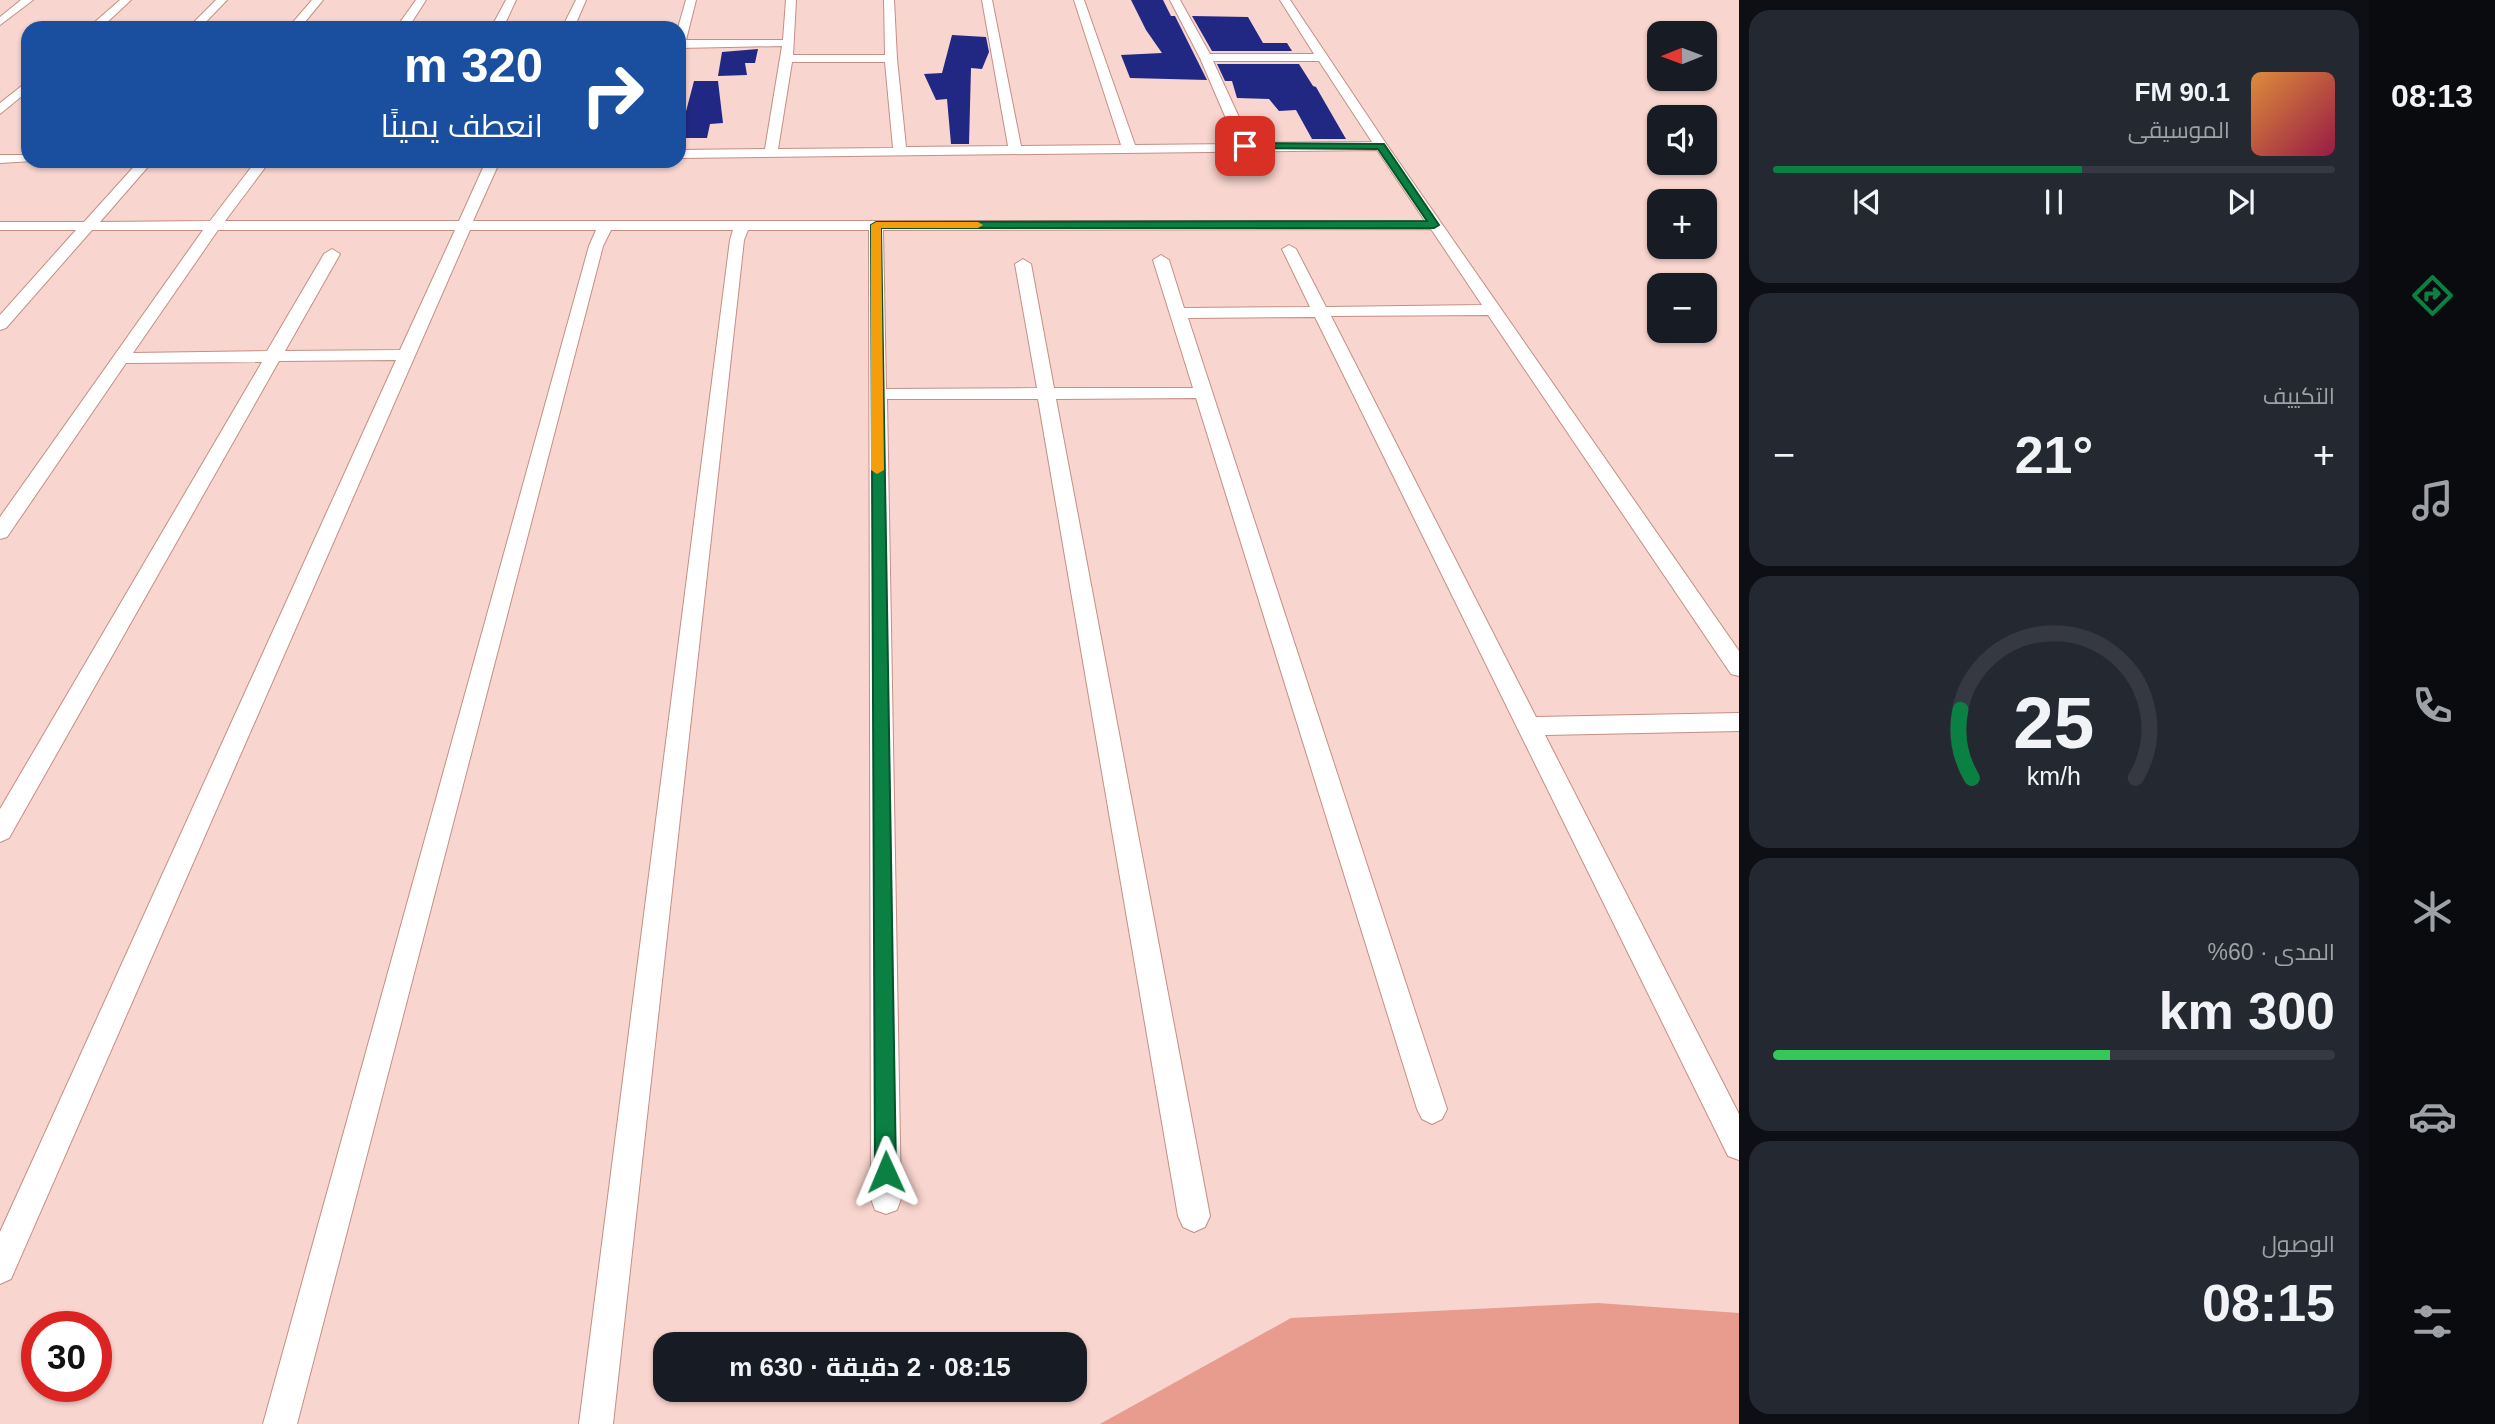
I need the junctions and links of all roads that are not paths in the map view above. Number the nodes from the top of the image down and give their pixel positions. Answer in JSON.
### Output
{"nodes":[{"id":1,"x":28,"y":0,"type":"edge"},
{"id":2,"x":126,"y":0,"type":"edge"},
{"id":3,"x":222,"y":0,"type":"edge"},
{"id":4,"x":318,"y":0,"type":"edge"},
{"id":5,"x":421,"y":0,"type":"edge"},
{"id":6,"x":511,"y":0,"type":"edge"},
{"id":7,"x":581,"y":0,"type":"edge"},
{"id":8,"x":691,"y":0,"type":"edge"},
{"id":9,"x":791,"y":0,"type":"edge"},
{"id":10,"x":890,"y":0,"type":"edge"},
{"id":11,"x":987,"y":0,"type":"edge"},
{"id":12,"x":1079,"y":0,"type":"edge"},
{"id":13,"x":1175,"y":0,"type":"edge"},
{"id":14,"x":1285,"y":0,"type":"edge"},
{"id":15,"x":102,"y":21,"type":"edge"},
{"id":16,"x":201,"y":21,"type":"edge"},
{"id":17,"x":300,"y":21,"type":"edge"},
{"id":18,"x":407,"y":21,"type":"edge"},
{"id":19,"x":500,"y":21,"type":"edge"},
{"id":20,"x":571,"y":21,"type":"edge"},
{"id":21,"x":685,"y":21,"type":"edge"},
{"id":22,"x":0,"y":22,"type":"edge"},
{"id":23,"x":788,"y":43,"type":"junction"},
{"id":24,"x":686,"y":44,"type":"edge"},
{"id":25,"x":1321,"y":57,"type":"junction"},
{"id":26,"x":787,"y":58,"type":"junction"},
{"id":27,"x":1206,"y":58,"type":"junction"},
{"id":28,"x":891,"y":59,"type":"junction"},
{"id":29,"x":21,"y":91,"type":"edge"},
{"id":30,"x":0,"y":110,"type":"edge"},
{"id":31,"x":1245,"y":146,"type":"junction"},
{"id":32,"x":1381,"y":146,"type":"junction"},
{"id":33,"x":1129,"y":148,"type":"junction"},
{"id":34,"x":1015,"y":149,"type":"junction"},
{"id":35,"x":900,"y":151,"type":"junction"},
{"id":36,"x":771,"y":153,"type":"junction"},
{"id":37,"x":686,"y":154,"type":"edge"},
{"id":38,"x":0,"y":159,"type":"edge"},
{"id":39,"x":21,"y":159,"type":"edge"},
{"id":40,"x":140,"y":168,"type":"edge"},
{"id":41,"x":258,"y":168,"type":"edge"},
{"id":42,"x":490,"y":168,"type":"edge"},
{"id":43,"x":742,"y":225,"type":"junction"},
{"id":44,"x":876,"y":225,"type":"junction"},
{"id":45,"x":1434,"y":225,"type":"junction"},
{"id":46,"x":0,"y":226,"type":"edge"},
{"id":47,"x":89,"y":226,"type":"junction"},
{"id":48,"x":215,"y":226,"type":"junction"},
{"id":49,"x":464,"y":226,"type":"junction"},
{"id":50,"x":605,"y":226,"type":"junction"},
{"id":51,"x":1289,"y":249,"type":"dead end"},
{"id":52,"x":332,"y":254,"type":"dead end"},
{"id":53,"x":1161,"y":260,"type":"dead end"},
{"id":54,"x":1023,"y":264,"type":"dead end"},
{"id":55,"x":1493,"y":310,"type":"junction"},
{"id":56,"x":1320,"y":312,"type":"junction"},
{"id":57,"x":1178,"y":313,"type":"junction"},
{"id":58,"x":0,"y":325,"type":"edge"},
{"id":59,"x":407,"y":355,"type":"junction"},
{"id":60,"x":273,"y":356,"type":"junction"},
{"id":61,"x":121,"y":358,"type":"junction"},
{"id":62,"x":1203,"y":393,"type":"junction"},
{"id":63,"x":876,"y":394,"type":"junction"},
{"id":64,"x":1046,"y":394,"type":"junction"},
{"id":65,"x":0,"y":532,"type":"edge"},
{"id":66,"x":1739,"y":668,"type":"edge"},
{"id":67,"x":1739,"y":722,"type":"edge"},
{"id":68,"x":1529,"y":726,"type":"junction"},
{"id":69,"x":0,"y":831,"type":"edge"},
{"id":70,"x":1432,"y":1109,"type":"dead end"},
{"id":71,"x":1739,"y":1145,"type":"edge"},
{"id":72,"x":886,"y":1199,"type":"dead end"},
{"id":73,"x":1194,"y":1216,"type":"dead end"},
{"id":74,"x":0,"y":1268,"type":"edge"},
{"id":75,"x":280,"y":1424,"type":"edge"},
{"id":76,"x":596,"y":1424,"type":"edge"}],
"edges":[{"from":1,"to":22,"type":"street"},
{"from":2,"to":15,"type":"street"},
{"from":3,"to":16,"type":"street"},
{"from":4,"to":17,"type":"street"},
{"from":5,"to":18,"type":"street"},
{"from":6,"to":19,"type":"street"},
{"from":7,"to":20,"type":"street"},
{"from":8,"to":21,"type":"street"},
{"from":9,"to":23,"type":"street"},
{"from":10,"to":28,"type":"street"},
{"from":11,"to":34,"type":"street"},
{"from":12,"to":33,"type":"street"},
{"from":13,"to":27,"type":"street"},
{"from":14,"to":25,"type":"street"},
{"from":23,"to":24,"type":"street"},
{"from":23,"to":26,"type":"street"},
{"from":25,"to":27,"type":"street"},
{"from":25,"to":32,"type":"street"},
{"from":26,"to":28,"type":"street"},
{"from":26,"to":36,"type":"street"},
{"from":27,"to":31,"type":"street"},
{"from":28,"to":35,"type":"street"},
{"from":29,"to":30,"type":"street"},
{"from":31,"to":32,"type":"street"},
{"from":31,"to":33,"type":"street"},
{"from":32,"to":45,"type":"street"},
{"from":33,"to":34,"type":"street"},
{"from":34,"to":35,"type":"street"},
{"from":35,"to":36,"type":"street"},
{"from":36,"to":37,"type":"street"},
{"from":38,"to":39,"type":"street"},
{"from":40,"to":47,"type":"street"},
{"from":41,"to":48,"type":"street"},
{"from":42,"to":49,"type":"street"},
{"from":43,"to":44,"type":"street"},
{"from":43,"to":50,"type":"street"},
{"from":43,"to":76,"type":"street"},
{"from":44,"to":45,"type":"street"},
{"from":44,"to":63,"type":"street"},
{"from":45,"to":55,"type":"street"},
{"from":46,"to":47,"type":"street"},
{"from":47,"to":48,"type":"street"},
{"from":47,"to":58,"type":"street"},
{"from":48,"to":49,"type":"street"},
{"from":48,"to":61,"type":"street"},
{"from":49,"to":50,"type":"street"},
{"from":49,"to":59,"type":"street"},
{"from":50,"to":75,"type":"street"},
{"from":51,"to":56,"type":"street"},
{"from":52,"to":60,"type":"street"},
{"from":53,"to":57,"type":"street"},
{"from":54,"to":64,"type":"street"},
{"from":55,"to":56,"type":"street"},
{"from":55,"to":66,"type":"street"},
{"from":56,"to":57,"type":"street"},
{"from":56,"to":68,"type":"street"},
{"from":57,"to":62,"type":"street"},
{"from":59,"to":60,"type":"street"},
{"from":59,"to":74,"type":"street"},
{"from":60,"to":61,"type":"street"},
{"from":60,"to":69,"type":"street"},
{"from":61,"to":65,"type":"street"},
{"from":62,"to":64,"type":"street"},
{"from":62,"to":70,"type":"street"},
{"from":63,"to":64,"type":"street"},
{"from":63,"to":72,"type":"street"},
{"from":64,"to":73,"type":"street"},
{"from":67,"to":68,"type":"street"},
{"from":68,"to":71,"type":"street"}]}
